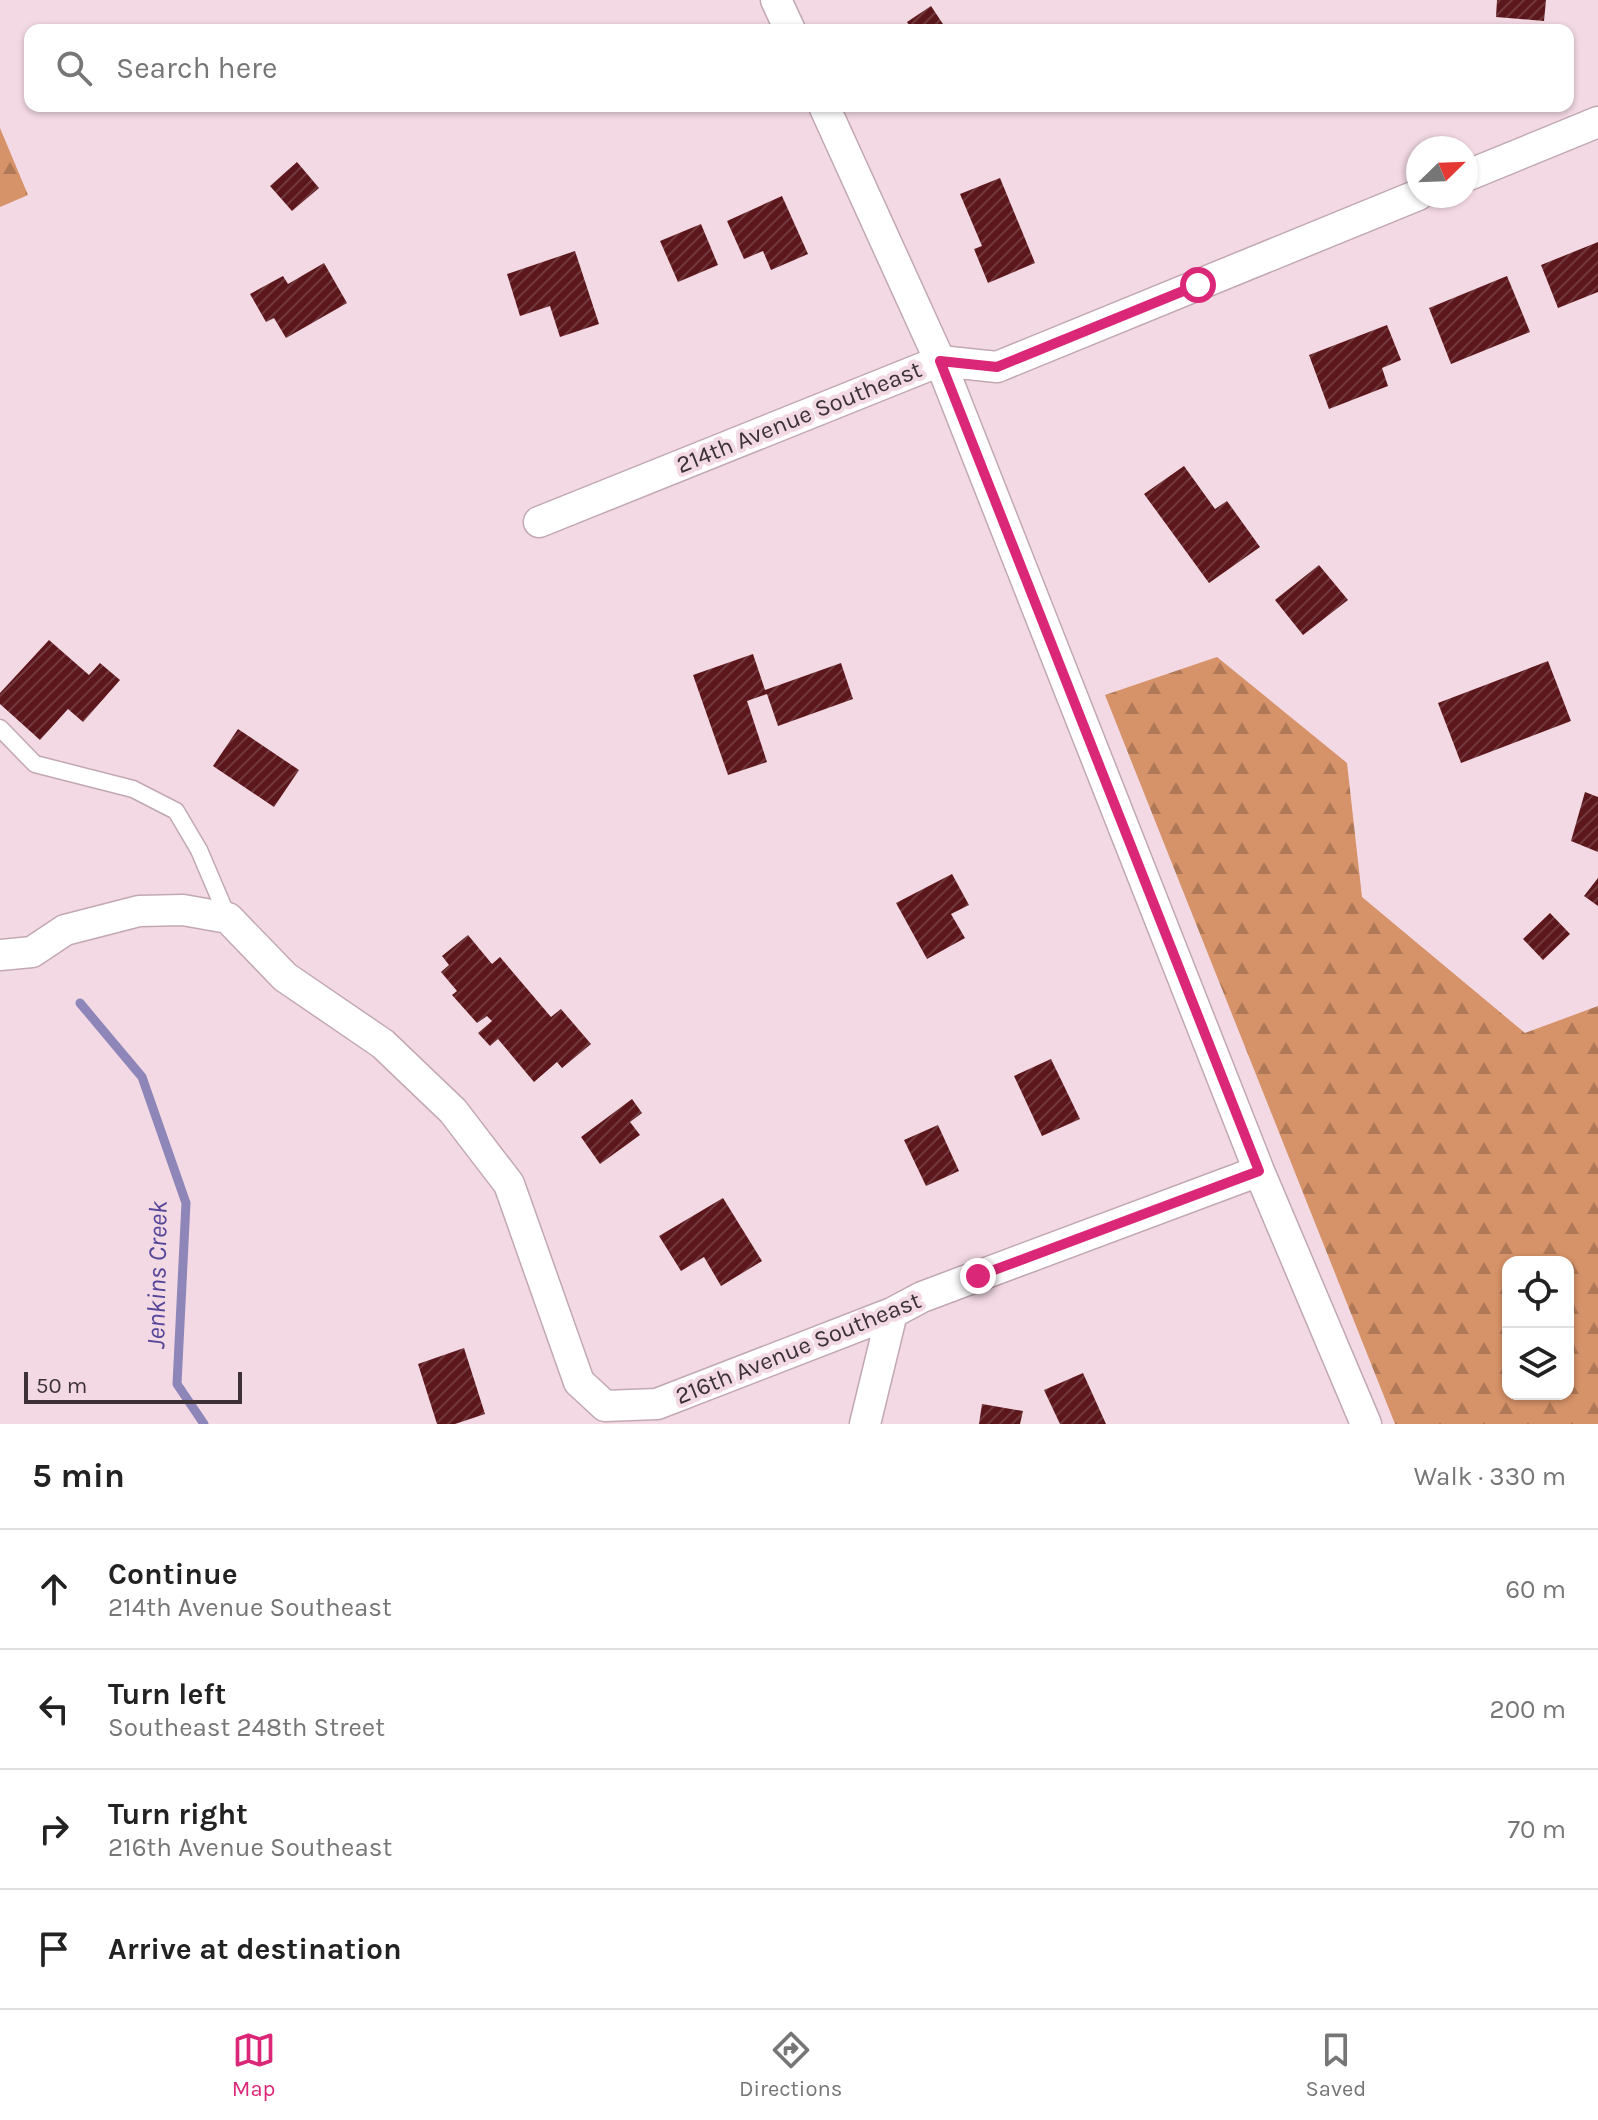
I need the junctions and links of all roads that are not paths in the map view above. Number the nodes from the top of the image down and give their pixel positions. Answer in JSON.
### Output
{"nodes":[{"id":1,"x":776,"y":0,"type":"edge"},
{"id":2,"x":787,"y":24,"type":"edge"},
{"id":3,"x":827,"y":112,"type":"edge"},
{"id":4,"x":1598,"y":122,"type":"edge"},
{"id":5,"x":1478,"y":171,"type":"edge"},
{"id":6,"x":1406,"y":200,"type":"edge"},
{"id":7,"x":940,"y":361,"type":"junction"},
{"id":8,"x":539,"y":522,"type":"dead end"},
{"id":9,"x":0,"y":728,"type":"edge"},
{"id":10,"x":228,"y":918,"type":"junction"},
{"id":11,"x":0,"y":955,"type":"edge"},
{"id":12,"x":1259,"y":1171,"type":"junction"},
{"id":13,"x":892,"y":1313,"type":"junction"},
{"id":14,"x":865,"y":1424,"type":"edge"},
{"id":15,"x":1366,"y":1424,"type":"edge"}],
"edges":[{"from":1,"to":2,"type":"street"},
{"from":3,"to":7,"type":"street"},
{"from":4,"to":5,"type":"street"},
{"from":6,"to":7,"type":"street","name":"214th Avenue Southeast"},
{"from":7,"to":8,"type":"street","name":"214th Avenue Southeast"},
{"from":7,"to":12,"type":"street"},
{"from":9,"to":10,"type":"lane"},
{"from":10,"to":11,"type":"street"},
{"from":10,"to":13,"type":"street","name":"216th Avenue Southeast"},
{"from":12,"to":13,"type":"street","name":"216th Avenue Southeast"},
{"from":12,"to":15,"type":"street"},
{"from":13,"to":14,"type":"street"}]}
